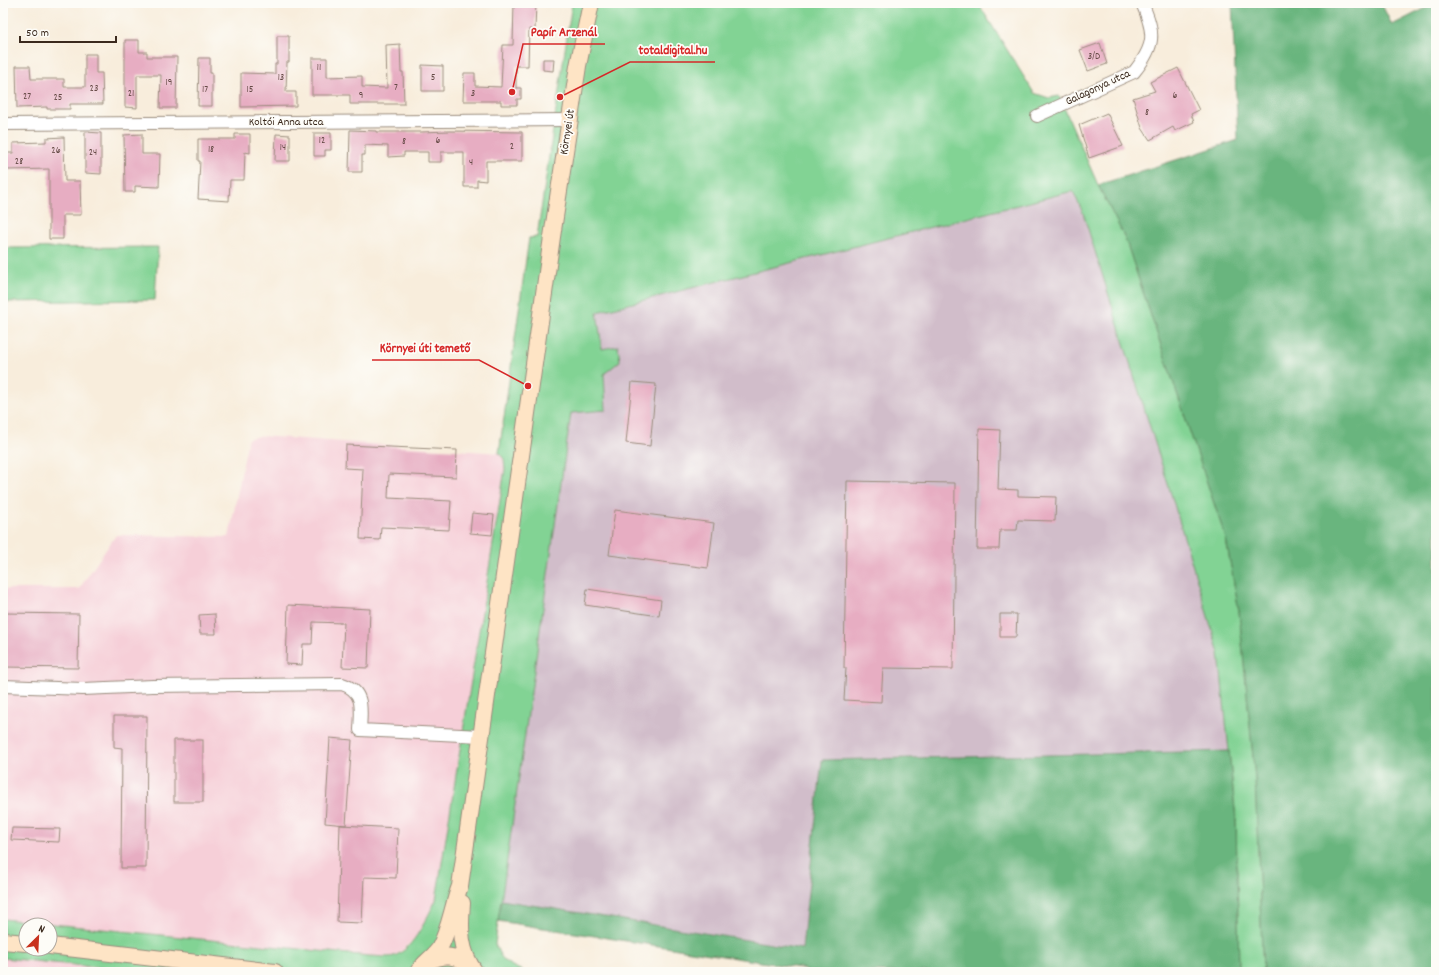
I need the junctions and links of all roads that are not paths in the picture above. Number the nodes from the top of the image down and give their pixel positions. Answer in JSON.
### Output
{"nodes":[{"id":1,"x":591,"y":3,"type":"edge"},
{"id":2,"x":1142,"y":3,"type":"edge"},
{"id":3,"x":1037,"y":116,"type":"dead end"},
{"id":4,"x":569,"y":120,"type":"junction"},
{"id":5,"x":3,"y":124,"type":"edge"},
{"id":6,"x":3,"y":686,"type":"edge"},
{"id":7,"x":481,"y":736,"type":"junction"},
{"id":8,"x":460,"y":886,"type":"junction"},
{"id":9,"x":3,"y":941,"type":"edge"},
{"id":10,"x":18,"y":943,"type":"edge"},
{"id":11,"x":58,"y":947,"type":"edge"},
{"id":12,"x":420,"y":968,"type":"edge"},
{"id":13,"x":472,"y":969,"type":"edge"},
{"id":14,"x":275,"y":972,"type":"edge"}],
"edges":[{"from":1,"to":4,"type":"main road","name":"Környei út"},
{"from":2,"to":3,"type":"street","name":"Galagonya utca"},
{"from":4,"to":5,"type":"street","name":"Koltói Anna utca"},
{"from":4,"to":7,"type":"main road","name":"Környei út"},
{"from":6,"to":7,"type":"street"},
{"from":7,"to":8,"type":"main road","name":"Környei út"},
{"from":8,"to":12,"type":"main road"},
{"from":8,"to":13,"type":"main road"},
{"from":9,"to":10,"type":"main road"},
{"from":11,"to":14,"type":"main road"},
{"from":12,"to":13,"type":"main road"}]}
